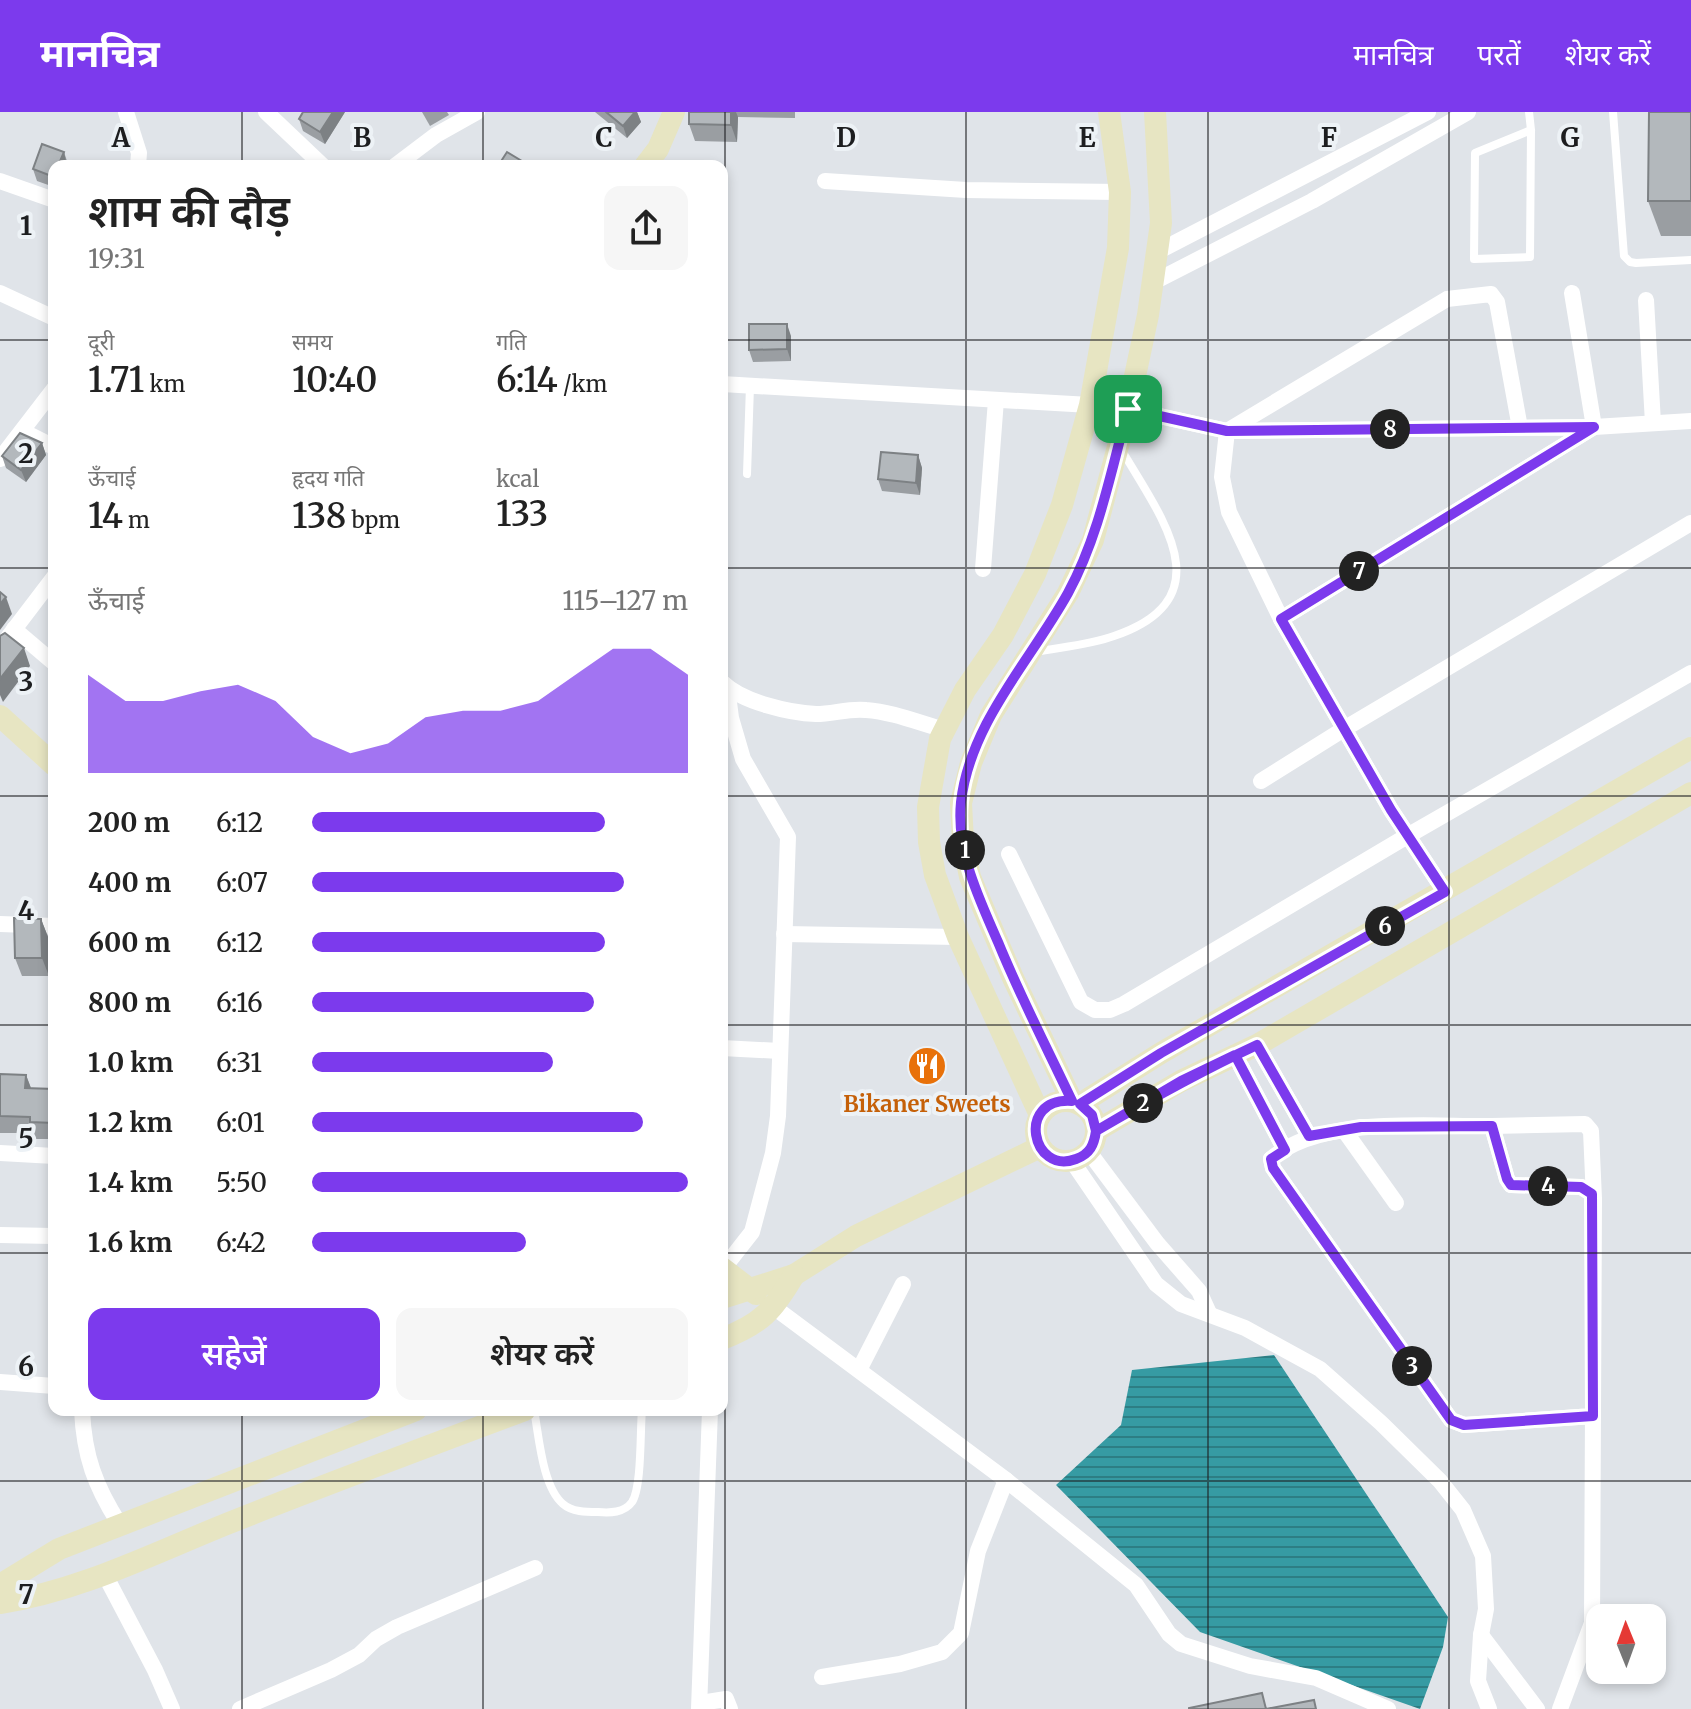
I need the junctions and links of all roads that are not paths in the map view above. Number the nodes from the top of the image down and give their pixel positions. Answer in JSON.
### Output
{"nodes":[{"id":1,"x":126,"y":112,"type":"edge"},
{"id":2,"x":266,"y":112,"type":"edge"},
{"id":3,"x":477,"y":112,"type":"edge"},
{"id":4,"x":674,"y":112,"type":"edge"},
{"id":5,"x":1109,"y":112,"type":"edge"},
{"id":6,"x":1155,"y":112,"type":"edge"},
{"id":7,"x":1428,"y":112,"type":"edge"},
{"id":8,"x":1468,"y":112,"type":"edge"},
{"id":9,"x":1529,"y":112,"type":"edge"},
{"id":10,"x":1613,"y":112,"type":"edge"},
{"id":11,"x":1531,"y":130,"type":"junction"},
{"id":12,"x":138,"y":160,"type":"edge"},
{"id":13,"x":317,"y":160,"type":"edge"},
{"id":14,"x":403,"y":160,"type":"edge"},
{"id":15,"x":650,"y":160,"type":"edge"},
{"id":16,"x":0,"y":181,"type":"edge"},
{"id":17,"x":825,"y":181,"type":"dead end"},
{"id":18,"x":1120,"y":192,"type":"junction"},
{"id":19,"x":48,"y":198,"type":"edge"},
{"id":20,"x":1157,"y":252,"type":"junction"},
{"id":21,"x":1691,"y":260,"type":"edge"},
{"id":22,"x":1152,"y":283,"type":"junction"},
{"id":23,"x":0,"y":293,"type":"edge"},
{"id":24,"x":1572,"y":293,"type":"dead end"},
{"id":25,"x":1646,"y":300,"type":"dead end"},
{"id":26,"x":48,"y":315,"type":"edge"},
{"id":27,"x":728,"y":384,"type":"edge"},
{"id":28,"x":750,"y":386,"type":"junction"},
{"id":29,"x":48,"y":397,"type":"edge"},
{"id":30,"x":996,"y":400,"type":"junction"},
{"id":31,"x":1090,"y":405,"type":"junction"},
{"id":32,"x":1128,"y":409,"type":"junction"},
{"id":33,"x":1691,"y":421,"type":"edge"},
{"id":34,"x":1653,"y":423,"type":"junction"},
{"id":35,"x":1594,"y":427,"type":"junction"},
{"id":36,"x":1520,"y":428,"type":"junction"},
{"id":37,"x":22,"y":431,"type":"junction"},
{"id":38,"x":1227,"y":431,"type":"junction"},
{"id":39,"x":48,"y":444,"type":"edge"},
{"id":40,"x":1118,"y":445,"type":"junction"},
{"id":41,"x":0,"y":459,"type":"edge"},
{"id":42,"x":747,"y":474,"type":"dead end"},
{"id":43,"x":1691,"y":523,"type":"edge"},
{"id":44,"x":983,"y":569,"type":"dead end"},
{"id":45,"x":48,"y":585,"type":"edge"},
{"id":46,"x":1281,"y":619,"type":"junction"},
{"id":47,"x":14,"y":629,"type":"junction"},
{"id":48,"x":0,"y":648,"type":"edge"},
{"id":49,"x":1030,"y":654,"type":"junction"},
{"id":50,"x":48,"y":658,"type":"edge"},
{"id":51,"x":1691,"y":673,"type":"edge"},
{"id":52,"x":728,"y":689,"type":"edge"},
{"id":53,"x":728,"y":704,"type":"edge"},
{"id":54,"x":0,"y":716,"type":"edge"},
{"id":55,"x":1344,"y":729,"type":"junction"},
{"id":56,"x":945,"y":730,"type":"junction"},
{"id":57,"x":1691,"y":748,"type":"edge"},
{"id":58,"x":48,"y":760,"type":"edge"},
{"id":59,"x":1261,"y":781,"type":"dead end"},
{"id":60,"x":1691,"y":793,"type":"edge"},
{"id":61,"x":1409,"y":835,"type":"junction"},
{"id":62,"x":1009,"y":854,"type":"dead end"},
{"id":63,"x":1445,"y":892,"type":"junction"},
{"id":64,"x":0,"y":924,"type":"edge"},
{"id":65,"x":48,"y":926,"type":"edge"},
{"id":66,"x":784,"y":934,"type":"junction"},
{"id":67,"x":958,"y":937,"type":"junction"},
{"id":68,"x":1257,"y":1045,"type":"junction"},
{"id":69,"x":728,"y":1048,"type":"edge"},
{"id":70,"x":780,"y":1051,"type":"junction"},
{"id":71,"x":1235,"y":1055,"type":"junction"},
{"id":72,"x":1076,"y":1102,"type":"junction"},
{"id":73,"x":1040,"y":1115,"type":"junction"},
{"id":74,"x":1492,"y":1126,"type":"junction"},
{"id":75,"x":1344,"y":1130,"type":"junction"},
{"id":76,"x":1309,"y":1136,"type":"junction"},
{"id":77,"x":1040,"y":1147,"type":"junction"},
{"id":78,"x":1086,"y":1148,"type":"junction"},
{"id":79,"x":1285,"y":1150,"type":"junction"},
{"id":80,"x":0,"y":1153,"type":"edge"},
{"id":81,"x":48,"y":1156,"type":"edge"},
{"id":82,"x":1594,"y":1200,"type":"junction"},
{"id":83,"x":1396,"y":1203,"type":"dead end"},
{"id":84,"x":0,"y":1235,"type":"edge"},
{"id":85,"x":48,"y":1236,"type":"edge"},
{"id":86,"x":728,"y":1261,"type":"edge"},
{"id":87,"x":728,"y":1273,"type":"edge"},
{"id":88,"x":794,"y":1275,"type":"junction"},
{"id":89,"x":903,"y":1284,"type":"dead end"},
{"id":90,"x":748,"y":1289,"type":"junction"},
{"id":91,"x":728,"y":1296,"type":"edge"},
{"id":92,"x":775,"y":1308,"type":"junction"},
{"id":93,"x":1209,"y":1313,"type":"junction"},
{"id":94,"x":728,"y":1337,"type":"edge"},
{"id":95,"x":859,"y":1370,"type":"junction"},
{"id":96,"x":0,"y":1382,"type":"edge"},
{"id":97,"x":48,"y":1386,"type":"edge"},
{"id":98,"x":83,"y":1416,"type":"edge"},
{"id":99,"x":401,"y":1416,"type":"edge"},
{"id":100,"x":509,"y":1416,"type":"edge"},
{"id":101,"x":535,"y":1416,"type":"edge"},
{"id":102,"x":642,"y":1416,"type":"edge"},
{"id":103,"x":710,"y":1416,"type":"edge"},
{"id":104,"x":1593,"y":1416,"type":"junction"},
{"id":105,"x":1006,"y":1480,"type":"junction"},
{"id":106,"x":120,"y":1525,"type":"junction"},
{"id":107,"x":535,"y":1568,"type":"dead end"},
{"id":108,"x":104,"y":1573,"type":"junction"},
{"id":109,"x":0,"y":1585,"type":"edge"},
{"id":110,"x":0,"y":1603,"type":"edge"},
{"id":111,"x":1481,"y":1635,"type":"junction"},
{"id":112,"x":822,"y":1677,"type":"dead end"},
{"id":113,"x":700,"y":1706,"type":"edge"},
{"id":114,"x":1485,"y":1707,"type":"edge"},
{"id":115,"x":172,"y":1709,"type":"edge"},
{"id":116,"x":240,"y":1709,"type":"edge"},
{"id":117,"x":730,"y":1709,"type":"edge"},
{"id":118,"x":1388,"y":1709,"type":"edge"},
{"id":119,"x":1537,"y":1709,"type":"edge"},
{"id":120,"x":1560,"y":1709,"type":"edge"}],
"edges":[{"from":1,"to":12,"type":"street"},
{"from":2,"to":13,"type":"street"},
{"from":3,"to":14,"type":"street"},
{"from":4,"to":15,"type":"street"},
{"from":5,"to":18,"type":"street"},
{"from":6,"to":20,"type":"street"},
{"from":7,"to":20,"type":"street"},
{"from":8,"to":22,"type":"street"},
{"from":9,"to":11,"type":"lane"},
{"from":10,"to":21,"type":"lane"},
{"from":11,"to":11,"type":"lane"},
{"from":16,"to":19,"type":"street"},
{"from":17,"to":18,"type":"street"},
{"from":18,"to":31,"type":"street"},
{"from":20,"to":22,"type":"street"},
{"from":22,"to":32,"type":"street"},
{"from":23,"to":26,"type":"street"},
{"from":24,"to":35,"type":"street"},
{"from":25,"to":34,"type":"street"},
{"from":27,"to":28,"type":"street"},
{"from":28,"to":30,"type":"street"},
{"from":28,"to":42,"type":"lane"},
{"from":29,"to":37,"type":"street"},
{"from":30,"to":31,"type":"street"},
{"from":30,"to":44,"type":"street"},
{"from":31,"to":32,"type":"street"},
{"from":31,"to":56,"type":"street"},
{"from":32,"to":38,"type":"street"},
{"from":32,"to":40,"type":"street"},
{"from":33,"to":34,"type":"street"},
{"from":34,"to":35,"type":"street"},
{"from":35,"to":36,"type":"street"},
{"from":35,"to":46,"type":"street"},
{"from":36,"to":38,"type":"street"},
{"from":36,"to":38,"type":"street"},
{"from":37,"to":39,"type":"street"},
{"from":37,"to":41,"type":"street"},
{"from":38,"to":46,"type":"street"},
{"from":40,"to":49,"type":"street"},
{"from":40,"to":49,"type":"lane"},
{"from":43,"to":55,"type":"street"},
{"from":45,"to":47,"type":"street"},
{"from":46,"to":55,"type":"street"},
{"from":47,"to":48,"type":"street"},
{"from":47,"to":50,"type":"street"},
{"from":49,"to":72,"type":"street"},
{"from":51,"to":61,"type":"street"},
{"from":52,"to":56,"type":"street"},
{"from":53,"to":66,"type":"street"},
{"from":54,"to":58,"type":"street"},
{"from":55,"to":59,"type":"street"},
{"from":55,"to":61,"type":"street"},
{"from":56,"to":67,"type":"street"},
{"from":57,"to":63,"type":"street"},
{"from":60,"to":68,"type":"street"},
{"from":61,"to":62,"type":"street"},
{"from":61,"to":63,"type":"street"},
{"from":63,"to":72,"type":"street"},
{"from":64,"to":65,"type":"street"},
{"from":66,"to":67,"type":"street"},
{"from":66,"to":70,"type":"street"},
{"from":67,"to":73,"type":"street"},
{"from":68,"to":71,"type":"street"},
{"from":68,"to":76,"type":"street"},
{"from":69,"to":70,"type":"street"},
{"from":70,"to":86,"type":"street"},
{"from":71,"to":78,"type":"street"},
{"from":71,"to":79,"type":"street"},
{"from":72,"to":73,"type":"street"},
{"from":72,"to":78,"type":"street"},
{"from":73,"to":77,"type":"street"},
{"from":74,"to":75,"type":"street"},
{"from":74,"to":82,"type":"street"},
{"from":74,"to":82,"type":"street"},
{"from":75,"to":76,"type":"street"},
{"from":75,"to":83,"type":"street"},
{"from":76,"to":79,"type":"street"},
{"from":77,"to":78,"type":"street"},
{"from":77,"to":88,"type":"street"},
{"from":78,"to":93,"type":"street"},
{"from":78,"to":93,"type":"street"},
{"from":79,"to":104,"type":"street"},
{"from":80,"to":81,"type":"street"},
{"from":82,"to":104,"type":"street"},
{"from":84,"to":85,"type":"street"},
{"from":87,"to":90,"type":"street"},
{"from":88,"to":90,"type":"street"},
{"from":88,"to":92,"type":"street"},
{"from":89,"to":95,"type":"street"},
{"from":90,"to":91,"type":"street"},
{"from":90,"to":92,"type":"street"},
{"from":92,"to":94,"type":"street"},
{"from":92,"to":95,"type":"street"},
{"from":93,"to":111,"type":"street"},
{"from":95,"to":105,"type":"street"},
{"from":96,"to":97,"type":"street"},
{"from":98,"to":106,"type":"street"},
{"from":99,"to":106,"type":"street"},
{"from":100,"to":108,"type":"street"},
{"from":101,"to":102,"type":"lane"},
{"from":103,"to":113,"type":"street"},
{"from":104,"to":120,"type":"street"},
{"from":105,"to":112,"type":"street"},
{"from":105,"to":118,"type":"street"},
{"from":106,"to":109,"type":"street"},
{"from":107,"to":116,"type":"street"},
{"from":108,"to":110,"type":"street"},
{"from":108,"to":115,"type":"street"},
{"from":111,"to":114,"type":"street"},
{"from":111,"to":119,"type":"street"},
{"from":113,"to":117,"type":"street"}]}
